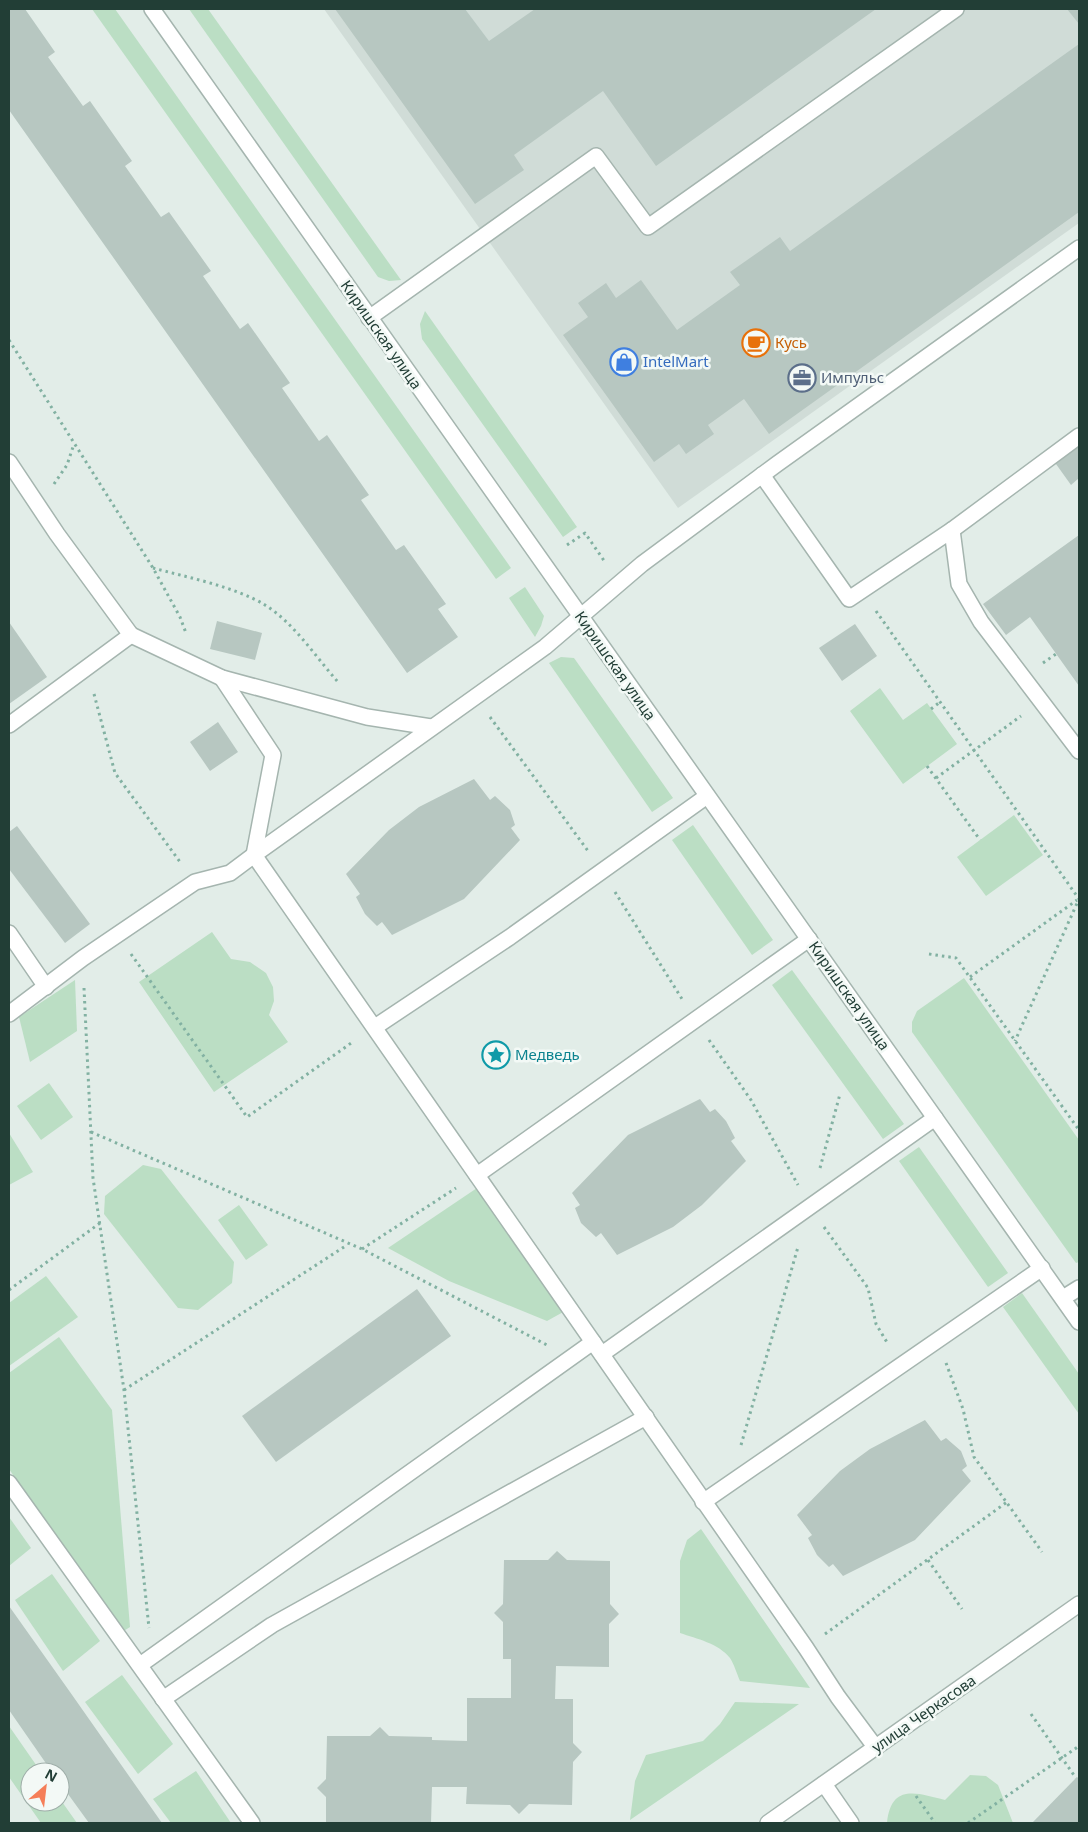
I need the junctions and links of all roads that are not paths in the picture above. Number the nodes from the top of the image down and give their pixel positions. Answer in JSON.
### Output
{"nodes":[{"id":1,"x":152,"y":9,"type":"edge"},
{"id":2,"x":956,"y":9,"type":"edge"},
{"id":3,"x":1079,"y":248,"type":"edge"},
{"id":4,"x":369,"y":318,"type":"junction"},
{"id":5,"x":1079,"y":436,"type":"edge"},
{"id":6,"x":9,"y":462,"type":"edge"},
{"id":7,"x":762,"y":475,"type":"junction"},
{"id":8,"x":952,"y":530,"type":"junction"},
{"id":9,"x":580,"y":616,"type":"junction"},
{"id":10,"x":131,"y":635,"type":"junction"},
{"id":11,"x":222,"y":678,"type":"junction"},
{"id":12,"x":9,"y":725,"type":"edge"},
{"id":13,"x":431,"y":727,"type":"junction"},
{"id":14,"x":1079,"y":751,"type":"edge"},
{"id":15,"x":707,"y":796,"type":"junction"},
{"id":16,"x":254,"y":855,"type":"junction"},
{"id":17,"x":9,"y":933,"type":"edge"},
{"id":18,"x":809,"y":939,"type":"junction"},
{"id":19,"x":46,"y":987,"type":"junction"},
{"id":20,"x":9,"y":1014,"type":"edge"},
{"id":21,"x":375,"y":1027,"type":"junction"},
{"id":22,"x":936,"y":1118,"type":"junction"},
{"id":23,"x":477,"y":1174,"type":"junction"},
{"id":24,"x":1042,"y":1268,"type":"junction"},
{"id":25,"x":1079,"y":1288,"type":"edge"},
{"id":26,"x":1063,"y":1298,"type":"junction"},
{"id":27,"x":1079,"y":1322,"type":"edge"},
{"id":28,"x":598,"y":1348,"type":"junction"},
{"id":29,"x":646,"y":1417,"type":"junction"},
{"id":30,"x":9,"y":1483,"type":"edge"},
{"id":31,"x":703,"y":1502,"type":"junction"},
{"id":32,"x":1079,"y":1604,"type":"edge"},
{"id":33,"x":140,"y":1665,"type":"junction"},
{"id":34,"x":163,"y":1699,"type":"junction"},
{"id":35,"x":876,"y":1748,"type":"junction"},
{"id":36,"x":824,"y":1784,"type":"junction"},
{"id":37,"x":252,"y":1823,"type":"edge"},
{"id":38,"x":768,"y":1823,"type":"edge"},
{"id":39,"x":851,"y":1823,"type":"edge"}],
"edges":[{"from":1,"to":4,"type":"street","name":"Киришская улица"},
{"from":2,"to":4,"type":"street"},
{"from":3,"to":7,"type":"street"},
{"from":4,"to":9,"type":"street","name":"Киришская улица"},
{"from":5,"to":8,"type":"street"},
{"from":6,"to":10,"type":"street"},
{"from":7,"to":8,"type":"street"},
{"from":7,"to":9,"type":"street"},
{"from":8,"to":14,"type":"street"},
{"from":9,"to":13,"type":"street"},
{"from":9,"to":15,"type":"street","name":"Киришская улица"},
{"from":10,"to":11,"type":"street"},
{"from":10,"to":12,"type":"street"},
{"from":11,"to":13,"type":"street"},
{"from":11,"to":16,"type":"street"},
{"from":13,"to":16,"type":"street"},
{"from":15,"to":18,"type":"street","name":"Киришская улица"},
{"from":15,"to":21,"type":"street"},
{"from":16,"to":19,"type":"street"},
{"from":16,"to":21,"type":"street"},
{"from":17,"to":19,"type":"street"},
{"from":18,"to":22,"type":"street","name":"Киришская улица"},
{"from":18,"to":23,"type":"street"},
{"from":19,"to":20,"type":"street"},
{"from":21,"to":23,"type":"street"},
{"from":22,"to":24,"type":"street","name":"Киришская улица"},
{"from":22,"to":28,"type":"street"},
{"from":23,"to":28,"type":"street"},
{"from":24,"to":26,"type":"street","name":"Киришская улица"},
{"from":24,"to":31,"type":"street"},
{"from":25,"to":26,"type":"street"},
{"from":26,"to":27,"type":"street","name":"Киришская улица"},
{"from":28,"to":29,"type":"street"},
{"from":28,"to":33,"type":"street"},
{"from":29,"to":31,"type":"street"},
{"from":29,"to":34,"type":"street"},
{"from":30,"to":33,"type":"street"},
{"from":31,"to":35,"type":"street"},
{"from":32,"to":35,"type":"street","name":"улица Черкасова"},
{"from":33,"to":34,"type":"street"},
{"from":34,"to":37,"type":"street"},
{"from":35,"to":36,"type":"street","name":"улица Черкасова"},
{"from":36,"to":38,"type":"street","name":"улица Черкасова"},
{"from":36,"to":39,"type":"street"}]}
